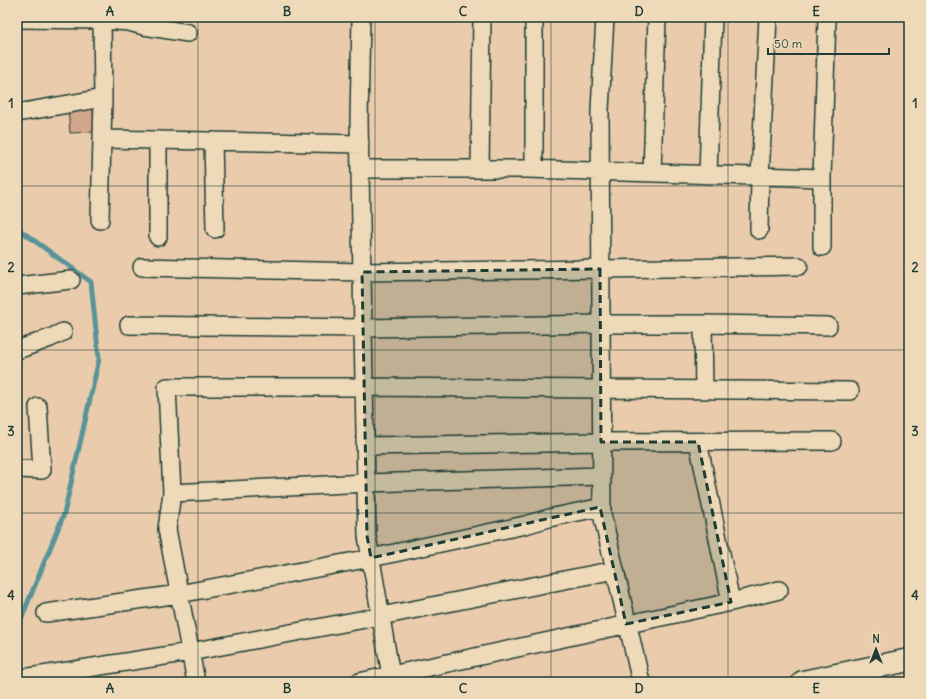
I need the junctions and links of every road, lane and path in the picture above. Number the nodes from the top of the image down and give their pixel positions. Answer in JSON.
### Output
{"nodes":[{"id":1,"x":361,"y":17,"type":"edge"},
{"id":2,"x":482,"y":17,"type":"edge"},
{"id":3,"x":534,"y":17,"type":"edge"},
{"id":4,"x":605,"y":17,"type":"edge"},
{"id":5,"x":657,"y":17,"type":"edge"},
{"id":6,"x":713,"y":17,"type":"edge"},
{"id":7,"x":768,"y":17,"type":"edge"},
{"id":8,"x":827,"y":17,"type":"edge"},
{"id":9,"x":102,"y":18,"type":"edge"},
{"id":10,"x":17,"y":19,"type":"edge"},
{"id":11,"x":188,"y":32,"type":"dead end"},
{"id":12,"x":104,"y":98,"type":"junction"},
{"id":13,"x":17,"y":113,"type":"edge"},
{"id":14,"x":102,"y":139,"type":"junction"},
{"id":15,"x":158,"y":140,"type":"junction"},
{"id":16,"x":213,"y":141,"type":"junction"},
{"id":17,"x":360,"y":144,"type":"junction"},
{"id":18,"x":360,"y":169,"type":"junction"},
{"id":19,"x":480,"y":169,"type":"junction"},
{"id":20,"x":527,"y":169,"type":"junction"},
{"id":21,"x":600,"y":172,"type":"junction"},
{"id":22,"x":652,"y":173,"type":"junction"},
{"id":23,"x":708,"y":175,"type":"junction"},
{"id":24,"x":760,"y":176,"type":"junction"},
{"id":25,"x":822,"y":178,"type":"junction"},
{"id":26,"x":100,"y":220,"type":"dead end"},
{"id":27,"x":215,"y":229,"type":"dead end"},
{"id":28,"x":759,"y":230,"type":"dead end"},
{"id":29,"x":158,"y":237,"type":"dead end"},
{"id":30,"x":822,"y":247,"type":"dead end"},
{"id":31,"x":799,"y":266,"type":"dead end"},
{"id":32,"x":142,"y":267,"type":"dead end"},
{"id":33,"x":600,"y":269,"type":"junction"},
{"id":34,"x":362,"y":272,"type":"junction"},
{"id":35,"x":71,"y":280,"type":"dead end"},
{"id":36,"x":17,"y":286,"type":"edge"},
{"id":37,"x":601,"y":324,"type":"junction"},
{"id":38,"x":703,"y":324,"type":"junction"},
{"id":39,"x":129,"y":325,"type":"dead end"},
{"id":40,"x":828,"y":326,"type":"dead end"},
{"id":41,"x":363,"y":328,"type":"junction"},
{"id":42,"x":63,"y":332,"type":"dead end"},
{"id":43,"x":17,"y":349,"type":"edge"},
{"id":44,"x":364,"y":387,"type":"junction"},
{"id":45,"x":601,"y":388,"type":"junction"},
{"id":46,"x":704,"y":390,"type":"junction"},
{"id":47,"x":850,"y":391,"type":"dead end"},
{"id":48,"x":38,"y":408,"type":"dead end"},
{"id":49,"x":832,"y":441,"type":"dead end"},
{"id":50,"x":601,"y":442,"type":"junction"},
{"id":51,"x":698,"y":442,"type":"junction"},
{"id":52,"x":365,"y":446,"type":"junction"},
{"id":53,"x":17,"y":469,"type":"edge"},
{"id":54,"x":601,"y":476,"type":"junction"},
{"id":55,"x":366,"y":483,"type":"junction"},
{"id":56,"x":172,"y":493,"type":"junction"},
{"id":57,"x":602,"y":507,"type":"junction"},
{"id":58,"x":371,"y":558,"type":"junction"},
{"id":59,"x":615,"y":570,"type":"junction"},
{"id":60,"x":779,"y":590,"type":"dead end"},
{"id":61,"x":179,"y":594,"type":"junction"},
{"id":62,"x":730,"y":602,"type":"junction"},
{"id":63,"x":46,"y":613,"type":"dead end"},
{"id":64,"x":381,"y":616,"type":"junction"},
{"id":65,"x":626,"y":624,"type":"junction"},
{"id":66,"x":190,"y":652,"type":"junction"},
{"id":67,"x":909,"y":660,"type":"edge"},
{"id":68,"x":17,"y":679,"type":"edge"},
{"id":69,"x":392,"y":679,"type":"edge"},
{"id":70,"x":830,"y":679,"type":"edge"},
{"id":71,"x":196,"y":682,"type":"edge"},
{"id":72,"x":360,"y":682,"type":"edge"},
{"id":73,"x":641,"y":682,"type":"edge"},
{"id":74,"x":804,"y":682,"type":"edge"}],
"edges":[{"from":1,"to":17,"type":"street"},
{"from":2,"to":19,"type":"street"},
{"from":3,"to":20,"type":"street"},
{"from":4,"to":21,"type":"street"},
{"from":5,"to":22,"type":"street"},
{"from":6,"to":23,"type":"street"},
{"from":7,"to":24,"type":"street"},
{"from":8,"to":25,"type":"street"},
{"from":9,"to":10,"type":"street"},
{"from":9,"to":11,"type":"street"},
{"from":9,"to":12,"type":"street"},
{"from":12,"to":13,"type":"street"},
{"from":12,"to":14,"type":"street"},
{"from":14,"to":15,"type":"street"},
{"from":14,"to":26,"type":"street"},
{"from":15,"to":16,"type":"street"},
{"from":15,"to":29,"type":"street"},
{"from":16,"to":17,"type":"street"},
{"from":16,"to":27,"type":"street"},
{"from":17,"to":18,"type":"street"},
{"from":18,"to":19,"type":"street"},
{"from":18,"to":34,"type":"street"},
{"from":19,"to":20,"type":"street"},
{"from":20,"to":21,"type":"street"},
{"from":21,"to":22,"type":"street"},
{"from":21,"to":33,"type":"street"},
{"from":22,"to":23,"type":"street"},
{"from":23,"to":24,"type":"street"},
{"from":24,"to":25,"type":"street"},
{"from":24,"to":28,"type":"street"},
{"from":25,"to":30,"type":"street"},
{"from":31,"to":33,"type":"street"},
{"from":32,"to":34,"type":"street"},
{"from":33,"to":34,"type":"street"},
{"from":33,"to":37,"type":"street"},
{"from":34,"to":41,"type":"street"},
{"from":35,"to":36,"type":"street"},
{"from":37,"to":38,"type":"street"},
{"from":37,"to":41,"type":"street"},
{"from":37,"to":45,"type":"street"},
{"from":38,"to":40,"type":"street"},
{"from":38,"to":46,"type":"street"},
{"from":39,"to":41,"type":"street"},
{"from":41,"to":44,"type":"street"},
{"from":42,"to":43,"type":"street"},
{"from":44,"to":45,"type":"street"},
{"from":44,"to":52,"type":"street"},
{"from":44,"to":56,"type":"street"},
{"from":45,"to":46,"type":"street"},
{"from":45,"to":50,"type":"street"},
{"from":46,"to":47,"type":"street"},
{"from":48,"to":53,"type":"street"},
{"from":49,"to":51,"type":"street"},
{"from":50,"to":51,"type":"street"},
{"from":50,"to":52,"type":"street"},
{"from":50,"to":54,"type":"street"},
{"from":51,"to":62,"type":"street"},
{"from":52,"to":55,"type":"street"},
{"from":54,"to":55,"type":"street"},
{"from":54,"to":57,"type":"street"},
{"from":55,"to":56,"type":"street"},
{"from":55,"to":58,"type":"street"},
{"from":56,"to":61,"type":"street"},
{"from":57,"to":58,"type":"street"},
{"from":57,"to":59,"type":"street"},
{"from":58,"to":61,"type":"street"},
{"from":58,"to":64,"type":"street"},
{"from":59,"to":64,"type":"street"},
{"from":59,"to":65,"type":"street"},
{"from":60,"to":62,"type":"street"},
{"from":61,"to":63,"type":"street"},
{"from":61,"to":66,"type":"street"},
{"from":62,"to":65,"type":"street"},
{"from":64,"to":66,"type":"street"},
{"from":64,"to":69,"type":"street"},
{"from":65,"to":69,"type":"street"},
{"from":65,"to":73,"type":"street"},
{"from":66,"to":68,"type":"street"},
{"from":66,"to":71,"type":"street"},
{"from":67,"to":70,"type":"street"},
{"from":69,"to":72,"type":"street"},
{"from":70,"to":74,"type":"street"}]}
